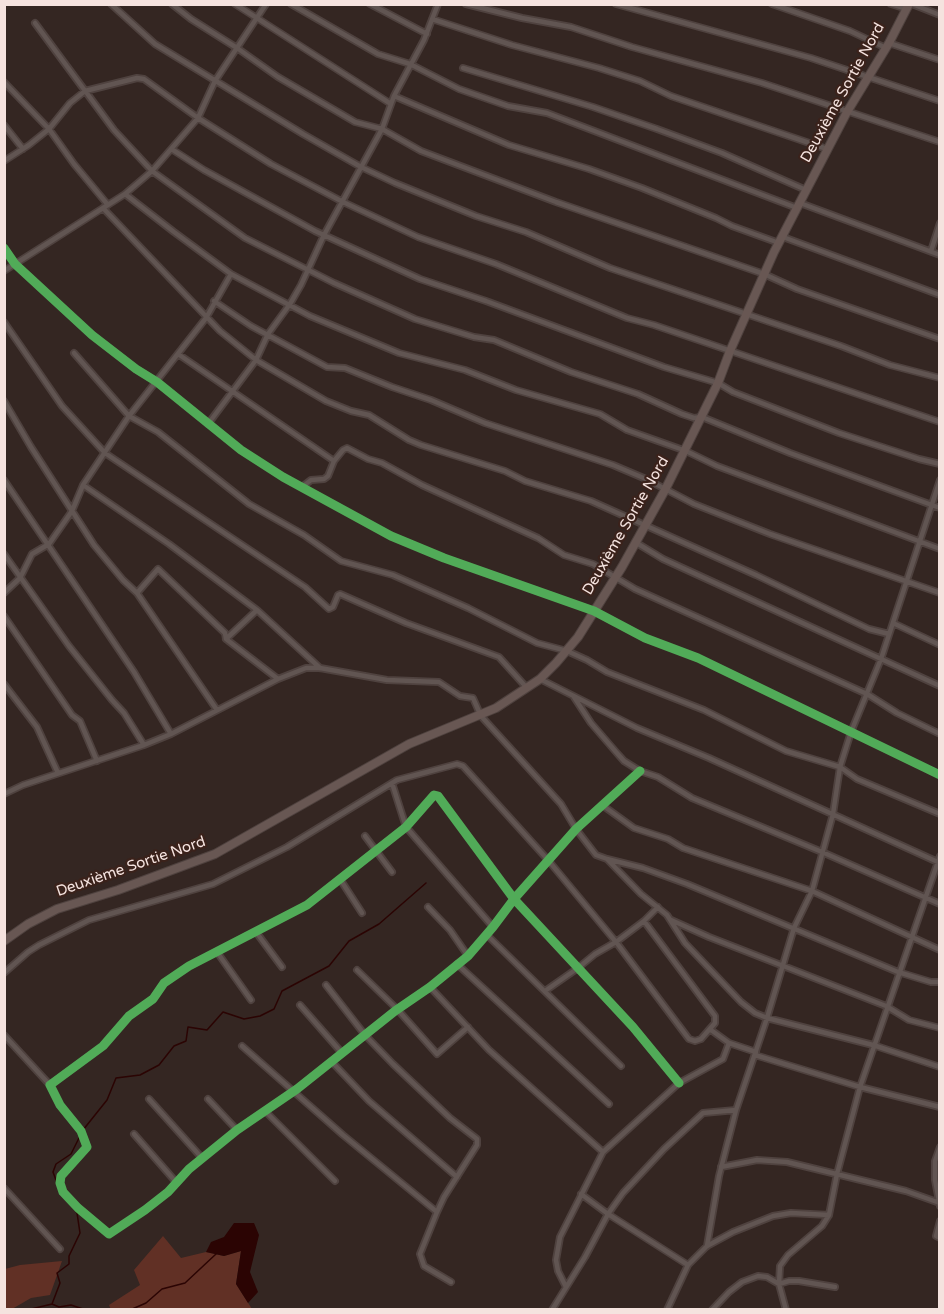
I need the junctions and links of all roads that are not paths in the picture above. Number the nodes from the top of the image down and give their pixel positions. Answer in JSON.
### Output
{"nodes":[{"id":1,"x":111,"y":4,"type":"edge"},
{"id":2,"x":172,"y":4,"type":"edge"},
{"id":3,"x":235,"y":4,"type":"edge"},
{"id":4,"x":266,"y":4,"type":"edge"},
{"id":5,"x":291,"y":4,"type":"edge"},
{"id":6,"x":370,"y":4,"type":"edge"},
{"id":7,"x":438,"y":4,"type":"edge"},
{"id":8,"x":466,"y":4,"type":"edge"},
{"id":9,"x":616,"y":4,"type":"edge"},
{"id":10,"x":772,"y":4,"type":"edge"},
{"id":11,"x":891,"y":4,"type":"edge"},
{"id":12,"x":909,"y":6,"type":"edge"},
{"id":13,"x":939,"y":15,"type":"edge"},
{"id":14,"x":255,"y":19,"type":"junction"},
{"id":15,"x":432,"y":19,"type":"junction"},
{"id":16,"x":35,"y":23,"type":"dead end"},
{"id":17,"x":427,"y":34,"type":"junction"},
{"id":18,"x":887,"y":46,"type":"junction"},
{"id":19,"x":237,"y":48,"type":"junction"},
{"id":20,"x":939,"y":60,"type":"edge"},
{"id":21,"x":410,"y":64,"type":"junction"},
{"id":22,"x":463,"y":68,"type":"dead end"},
{"id":23,"x":868,"y":78,"type":"junction"},
{"id":24,"x":215,"y":81,"type":"junction"},
{"id":25,"x":4,"y":82,"type":"edge"},
{"id":26,"x":85,"y":91,"type":"junction"},
{"id":27,"x":394,"y":96,"type":"junction"},
{"id":28,"x":939,"y":101,"type":"edge"},
{"id":29,"x":391,"y":104,"type":"junction"},
{"id":30,"x":847,"y":112,"type":"junction"},
{"id":31,"x":198,"y":118,"type":"junction"},
{"id":32,"x":4,"y":125,"type":"edge"},
{"id":33,"x":49,"y":129,"type":"junction"},
{"id":34,"x":382,"y":129,"type":"junction"},
{"id":35,"x":939,"y":142,"type":"edge"},
{"id":36,"x":23,"y":149,"type":"junction"},
{"id":37,"x":827,"y":149,"type":"junction"},
{"id":38,"x":173,"y":150,"type":"junction"},
{"id":39,"x":4,"y":161,"type":"edge"},
{"id":40,"x":361,"y":167,"type":"junction"},
{"id":41,"x":152,"y":171,"type":"junction"},
{"id":42,"x":806,"y":190,"type":"junction"},
{"id":43,"x":125,"y":194,"type":"junction"},
{"id":44,"x":342,"y":202,"type":"junction"},
{"id":45,"x":106,"y":206,"type":"junction"},
{"id":46,"x":798,"y":206,"type":"junction"},
{"id":47,"x":939,"y":223,"type":"edge"},
{"id":48,"x":324,"y":235,"type":"junction"},
{"id":49,"x":781,"y":240,"type":"junction"},
{"id":50,"x":4,"y":248,"type":"edge"},
{"id":51,"x":931,"y":251,"type":"junction"},
{"id":52,"x":939,"y":255,"type":"edge"},
{"id":53,"x":15,"y":264,"type":"junction"},
{"id":54,"x":308,"y":268,"type":"junction"},
{"id":55,"x":4,"y":271,"type":"edge"},
{"id":56,"x":231,"y":274,"type":"junction"},
{"id":57,"x":764,"y":274,"type":"junction"},
{"id":58,"x":939,"y":296,"type":"edge"},
{"id":59,"x":214,"y":301,"type":"junction"},
{"id":60,"x":290,"y":304,"type":"junction"},
{"id":61,"x":746,"y":315,"type":"junction"},
{"id":62,"x":206,"y":318,"type":"junction"},
{"id":63,"x":4,"y":322,"type":"edge"},
{"id":64,"x":268,"y":334,"type":"junction"},
{"id":65,"x":939,"y":339,"type":"edge"},
{"id":66,"x":730,"y":351,"type":"junction"},
{"id":67,"x":74,"y":354,"type":"dead end"},
{"id":68,"x":178,"y":354,"type":"junction"},
{"id":69,"x":256,"y":360,"type":"junction"},
{"id":70,"x":939,"y":378,"type":"edge"},
{"id":71,"x":157,"y":382,"type":"junction"},
{"id":72,"x":718,"y":383,"type":"junction"},
{"id":73,"x":232,"y":392,"type":"junction"},
{"id":74,"x":4,"y":401,"type":"edge"},
{"id":75,"x":129,"y":416,"type":"junction"},
{"id":76,"x":702,"y":417,"type":"junction"},
{"id":77,"x":939,"y":422,"type":"edge"},
{"id":78,"x":208,"y":424,"type":"junction"},
{"id":79,"x":686,"y":451,"type":"junction"},
{"id":80,"x":105,"y":453,"type":"junction"},
{"id":81,"x":334,"y":461,"type":"junction"},
{"id":82,"x":939,"y":464,"type":"edge"},
{"id":83,"x":4,"y":480,"type":"edge"},
{"id":84,"x":939,"y":480,"type":"edge"},
{"id":85,"x":83,"y":485,"type":"junction"},
{"id":86,"x":302,"y":487,"type":"junction"},
{"id":87,"x":665,"y":490,"type":"junction"},
{"id":88,"x":931,"y":505,"type":"junction"},
{"id":89,"x":939,"y":508,"type":"edge"},
{"id":90,"x":72,"y":511,"type":"junction"},
{"id":91,"x":645,"y":525,"type":"junction"},
{"id":92,"x":920,"y":541,"type":"junction"},
{"id":93,"x":635,"y":542,"type":"junction"},
{"id":94,"x":49,"y":544,"type":"junction"},
{"id":95,"x":939,"y":549,"type":"edge"},
{"id":96,"x":4,"y":554,"type":"edge"},
{"id":97,"x":616,"y":575,"type":"junction"},
{"id":98,"x":20,"y":578,"type":"junction"},
{"id":99,"x":907,"y":581,"type":"junction"},
{"id":100,"x":4,"y":593,"type":"edge"},
{"id":101,"x":137,"y":593,"type":"junction"},
{"id":102,"x":939,"y":593,"type":"edge"},
{"id":103,"x":257,"y":610,"type":"junction"},
{"id":104,"x":594,"y":611,"type":"junction"},
{"id":105,"x":4,"y":616,"type":"edge"},
{"id":106,"x":893,"y":622,"type":"junction"},
{"id":107,"x":889,"y":634,"type":"junction"},
{"id":108,"x":226,"y":639,"type":"junction"},
{"id":109,"x":939,"y":645,"type":"edge"},
{"id":110,"x":567,"y":651,"type":"junction"},
{"id":111,"x":881,"y":659,"type":"junction"},
{"id":112,"x":320,"y":668,"type":"junction"},
{"id":113,"x":278,"y":679,"type":"junction"},
{"id":114,"x":540,"y":679,"type":"junction"},
{"id":115,"x":4,"y":684,"type":"edge"},
{"id":116,"x":939,"y":686,"type":"edge"},
{"id":117,"x":527,"y":688,"type":"junction"},
{"id":118,"x":570,"y":693,"type":"junction"},
{"id":119,"x":867,"y":694,"type":"junction"},
{"id":120,"x":217,"y":710,"type":"junction"},
{"id":121,"x":481,"y":716,"type":"junction"},
{"id":122,"x":851,"y":732,"type":"junction"},
{"id":123,"x":171,"y":734,"type":"junction"},
{"id":124,"x":939,"y":734,"type":"edge"},
{"id":125,"x":144,"y":745,"type":"junction"},
{"id":126,"x":97,"y":761,"type":"junction"},
{"id":127,"x":840,"y":767,"type":"junction"},
{"id":128,"x":640,"y":771,"type":"junction"},
{"id":129,"x":58,"y":772,"type":"junction"},
{"id":130,"x":939,"y":775,"type":"edge"},
{"id":131,"x":392,"y":783,"type":"junction"},
{"id":132,"x":4,"y":794,"type":"edge"},
{"id":133,"x":602,"y":805,"type":"junction"},
{"id":134,"x":833,"y":814,"type":"junction"},
{"id":135,"x":939,"y":814,"type":"edge"},
{"id":136,"x":405,"y":827,"type":"junction"},
{"id":137,"x":576,"y":829,"type":"junction"},
{"id":138,"x":365,"y":836,"type":"dead end"},
{"id":139,"x":376,"y":851,"type":"junction"},
{"id":140,"x":822,"y":852,"type":"junction"},
{"id":141,"x":939,"y":856,"type":"edge"},
{"id":142,"x":607,"y":859,"type":"junction"},
{"id":143,"x":548,"y":860,"type":"junction"},
{"id":144,"x":939,"y":862,"type":"edge"},
{"id":145,"x":392,"y":872,"type":"dead end"},
{"id":146,"x":340,"y":879,"type":"junction"},
{"id":147,"x":812,"y":891,"type":"junction"},
{"id":148,"x":925,"y":898,"type":"junction"},
{"id":149,"x":514,"y":899,"type":"junction"},
{"id":150,"x":939,"y":904,"type":"edge"},
{"id":151,"x":428,"y":907,"type":"dead end"},
{"id":152,"x":658,"y":907,"type":"junction"},
{"id":153,"x":362,"y":913,"type":"dead end"},
{"id":154,"x":671,"y":920,"type":"junction"},
{"id":155,"x":644,"y":921,"type":"junction"},
{"id":156,"x":493,"y":927,"type":"junction"},
{"id":157,"x":794,"y":928,"type":"junction"},
{"id":158,"x":256,"y":932,"type":"junction"},
{"id":159,"x":487,"y":935,"type":"junction"},
{"id":160,"x":911,"y":937,"type":"junction"},
{"id":161,"x":4,"y":940,"type":"edge"},
{"id":162,"x":616,"y":942,"type":"junction"},
{"id":163,"x":939,"y":950,"type":"edge"},
{"id":164,"x":217,"y":952,"type":"junction"},
{"id":165,"x":468,"y":956,"type":"junction"},
{"id":166,"x":457,"y":964,"type":"junction"},
{"id":167,"x":781,"y":966,"type":"junction"},
{"id":168,"x":282,"y":968,"type":"dead end"},
{"id":169,"x":578,"y":969,"type":"junction"},
{"id":170,"x":357,"y":970,"type":"dead end"},
{"id":171,"x":898,"y":972,"type":"junction"},
{"id":172,"x":4,"y":973,"type":"edge"},
{"id":173,"x":939,"y":982,"type":"edge"},
{"id":174,"x":326,"y":985,"type":"dead end"},
{"id":175,"x":430,"y":987,"type":"junction"},
{"id":176,"x":545,"y":991,"type":"junction"},
{"id":177,"x":251,"y":1000,"type":"dead end"},
{"id":178,"x":300,"y":1005,"type":"dead end"},
{"id":179,"x":886,"y":1006,"type":"junction"},
{"id":180,"x":397,"y":1010,"type":"junction"},
{"id":181,"x":767,"y":1018,"type":"junction"},
{"id":182,"x":468,"y":1027,"type":"junction"},
{"id":183,"x":939,"y":1028,"type":"edge"},
{"id":184,"x":711,"y":1030,"type":"junction"},
{"id":185,"x":4,"y":1035,"type":"edge"},
{"id":186,"x":365,"y":1035,"type":"junction"},
{"id":187,"x":729,"y":1043,"type":"junction"},
{"id":188,"x":873,"y":1045,"type":"junction"},
{"id":189,"x":242,"y":1046,"type":"dead end"},
{"id":190,"x":342,"y":1053,"type":"junction"},
{"id":191,"x":756,"y":1054,"type":"junction"},
{"id":192,"x":332,"y":1062,"type":"junction"},
{"id":193,"x":621,"y":1066,"type":"dead end"},
{"id":194,"x":939,"y":1067,"type":"edge"},
{"id":195,"x":680,"y":1083,"type":"junction"},
{"id":196,"x":50,"y":1085,"type":"junction"},
{"id":197,"x":860,"y":1087,"type":"junction"},
{"id":198,"x":295,"y":1091,"type":"junction"},
{"id":199,"x":149,"y":1099,"type":"dead end"},
{"id":200,"x":208,"y":1099,"type":"dead end"},
{"id":201,"x":609,"y":1104,"type":"dead end"},
{"id":202,"x":939,"y":1107,"type":"edge"},
{"id":203,"x":736,"y":1110,"type":"junction"},
{"id":204,"x":266,"y":1112,"type":"junction"},
{"id":205,"x":237,"y":1130,"type":"junction"},
{"id":206,"x":134,"y":1134,"type":"dead end"},
{"id":207,"x":939,"y":1147,"type":"edge"},
{"id":208,"x":603,"y":1152,"type":"junction"},
{"id":209,"x":202,"y":1158,"type":"junction"},
{"id":210,"x":722,"y":1167,"type":"junction"},
{"id":211,"x":837,"y":1174,"type":"junction"},
{"id":212,"x":457,"y":1177,"type":"junction"},
{"id":213,"x":335,"y":1181,"type":"dead end"},
{"id":214,"x":176,"y":1182,"type":"junction"},
{"id":215,"x":4,"y":1188,"type":"edge"},
{"id":216,"x":581,"y":1194,"type":"junction"},
{"id":217,"x":938,"y":1204,"type":"edge"},
{"id":218,"x":437,"y":1212,"type":"junction"},
{"id":219,"x":608,"y":1215,"type":"junction"},
{"id":220,"x":830,"y":1215,"type":"junction"},
{"id":221,"x":939,"y":1221,"type":"edge"},
{"id":222,"x":939,"y":1238,"type":"edge"},
{"id":223,"x":707,"y":1246,"type":"junction"},
{"id":224,"x":60,"y":1249,"type":"dead end"},
{"id":225,"x":688,"y":1265,"type":"junction"},
{"id":226,"x":451,"y":1282,"type":"dead end"},
{"id":227,"x":779,"y":1284,"type":"junction"},
{"id":228,"x":566,"y":1287,"type":"junction"},
{"id":229,"x":835,"y":1287,"type":"dead end"},
{"id":230,"x":552,"y":1310,"type":"edge"},
{"id":231,"x":667,"y":1310,"type":"edge"},
{"id":232,"x":712,"y":1310,"type":"edge"},
{"id":233,"x":786,"y":1310,"type":"edge"}],
"edges":[{"from":1,"to":24,"type":"street"},
{"from":2,"to":19,"type":"street"},
{"from":3,"to":14,"type":"street"},
{"from":4,"to":14,"type":"street"},
{"from":5,"to":21,"type":"street"},
{"from":6,"to":17,"type":"street"},
{"from":7,"to":15,"type":"street"},
{"from":8,"to":30,"type":"street"},
{"from":9,"to":23,"type":"street"},
{"from":10,"to":18,"type":"street"},
{"from":11,"to":12,"type":"street"},
{"from":12,"to":13,"type":"street"},
{"from":12,"to":18,"type":"main road","name":"Deuxième Sortie Nord"},
{"from":14,"to":19,"type":"street"},
{"from":14,"to":29,"type":"street"},
{"from":15,"to":17,"type":"street"},
{"from":15,"to":37,"type":"street"},
{"from":16,"to":26,"type":"street"},
{"from":17,"to":21,"type":"street"},
{"from":18,"to":20,"type":"street"},
{"from":18,"to":23,"type":"main road","name":"Deuxième Sortie Nord"},
{"from":19,"to":24,"type":"street"},
{"from":19,"to":34,"type":"street"},
{"from":21,"to":27,"type":"street"},
{"from":21,"to":46,"type":"street"},
{"from":22,"to":42,"type":"street"},
{"from":23,"to":28,"type":"street"},
{"from":23,"to":30,"type":"main road","name":"Deuxième Sortie Nord"},
{"from":24,"to":31,"type":"street"},
{"from":24,"to":40,"type":"street"},
{"from":25,"to":33,"type":"street"},
{"from":26,"to":31,"type":"street"},
{"from":26,"to":33,"type":"street"},
{"from":26,"to":41,"type":"street"},
{"from":27,"to":29,"type":"street"},
{"from":27,"to":49,"type":"street"},
{"from":29,"to":34,"type":"street"},
{"from":30,"to":35,"type":"street"},
{"from":30,"to":37,"type":"main road","name":"Deuxième Sortie Nord"},
{"from":31,"to":38,"type":"street"},
{"from":31,"to":44,"type":"street"},
{"from":32,"to":36,"type":"street"},
{"from":33,"to":36,"type":"street"},
{"from":33,"to":45,"type":"street"},
{"from":34,"to":40,"type":"street"},
{"from":34,"to":57,"type":"street"},
{"from":36,"to":39,"type":"street"},
{"from":37,"to":42,"type":"main road","name":"Deuxième Sortie Nord"},
{"from":38,"to":41,"type":"street"},
{"from":38,"to":48,"type":"street"},
{"from":40,"to":44,"type":"street"},
{"from":40,"to":61,"type":"street"},
{"from":41,"to":43,"type":"street"},
{"from":41,"to":54,"type":"street"},
{"from":42,"to":46,"type":"main road","name":"Deuxième Sortie Nord"},
{"from":43,"to":45,"type":"street"},
{"from":43,"to":56,"type":"street"},
{"from":44,"to":48,"type":"street"},
{"from":44,"to":66,"type":"street"},
{"from":45,"to":53,"type":"street"},
{"from":45,"to":62,"type":"street"},
{"from":46,"to":49,"type":"main road","name":"Deuxième Sortie Nord"},
{"from":46,"to":51,"type":"street"},
{"from":47,"to":51,"type":"street"},
{"from":48,"to":54,"type":"street"},
{"from":48,"to":72,"type":"street"},
{"from":49,"to":57,"type":"main road","name":"Deuxième Sortie Nord"},
{"from":49,"to":58,"type":"street"},
{"from":50,"to":53,"type":"street"},
{"from":51,"to":52,"type":"street"},
{"from":53,"to":55,"type":"street"},
{"from":53,"to":71,"type":"street"},
{"from":54,"to":60,"type":"street"},
{"from":54,"to":76,"type":"street"},
{"from":56,"to":59,"type":"street"},
{"from":56,"to":60,"type":"street"},
{"from":57,"to":61,"type":"main road","name":"Deuxième Sortie Nord"},
{"from":57,"to":65,"type":"street"},
{"from":59,"to":62,"type":"street"},
{"from":59,"to":64,"type":"street"},
{"from":60,"to":64,"type":"street"},
{"from":60,"to":79,"type":"street"},
{"from":61,"to":66,"type":"main road","name":"Deuxième Sortie Nord"},
{"from":61,"to":70,"type":"street"},
{"from":62,"to":68,"type":"street"},
{"from":62,"to":69,"type":"street"},
{"from":63,"to":80,"type":"street"},
{"from":64,"to":69,"type":"street"},
{"from":64,"to":87,"type":"street"},
{"from":66,"to":72,"type":"main road","name":"Deuxième Sortie Nord"},
{"from":66,"to":77,"type":"street"},
{"from":67,"to":75,"type":"street"},
{"from":68,"to":71,"type":"street"},
{"from":68,"to":73,"type":"street"},
{"from":69,"to":73,"type":"street"},
{"from":69,"to":91,"type":"street"},
{"from":71,"to":75,"type":"street"},
{"from":71,"to":78,"type":"street"},
{"from":72,"to":76,"type":"main road","name":"Deuxième Sortie Nord"},
{"from":72,"to":82,"type":"street"},
{"from":73,"to":78,"type":"street"},
{"from":73,"to":81,"type":"street"},
{"from":74,"to":90,"type":"street"},
{"from":75,"to":80,"type":"street"},
{"from":75,"to":110,"type":"street"},
{"from":76,"to":79,"type":"main road","name":"Deuxième Sortie Nord"},
{"from":76,"to":88,"type":"street"},
{"from":78,"to":86,"type":"street"},
{"from":79,"to":87,"type":"main road","name":"Deuxième Sortie Nord"},
{"from":79,"to":92,"type":"street"},
{"from":80,"to":85,"type":"street"},
{"from":80,"to":117,"type":"street"},
{"from":81,"to":86,"type":"street"},
{"from":81,"to":97,"type":"street"},
{"from":83,"to":94,"type":"street"},
{"from":84,"to":88,"type":"street"},
{"from":85,"to":90,"type":"street"},
{"from":85,"to":103,"type":"street"},
{"from":86,"to":104,"type":"street"},
{"from":87,"to":91,"type":"main road","name":"Deuxième Sortie Nord"},
{"from":87,"to":99,"type":"street"},
{"from":88,"to":89,"type":"street"},
{"from":88,"to":92,"type":"street"},
{"from":90,"to":94,"type":"street"},
{"from":90,"to":101,"type":"street"},
{"from":91,"to":93,"type":"main road","name":"Deuxième Sortie Nord"},
{"from":91,"to":107,"type":"street"},
{"from":92,"to":95,"type":"street"},
{"from":92,"to":99,"type":"street"},
{"from":93,"to":97,"type":"main road","name":"Deuxième Sortie Nord"},
{"from":93,"to":111,"type":"street"},
{"from":94,"to":98,"type":"street"},
{"from":94,"to":123,"type":"street"},
{"from":96,"to":98,"type":"street"},
{"from":97,"to":104,"type":"main road","name":"Deuxième Sortie Nord"},
{"from":97,"to":119,"type":"street"},
{"from":98,"to":100,"type":"street"},
{"from":98,"to":125,"type":"street"},
{"from":99,"to":102,"type":"street"},
{"from":99,"to":106,"type":"street"},
{"from":101,"to":108,"type":"street"},
{"from":101,"to":120,"type":"street"},
{"from":103,"to":108,"type":"street"},
{"from":103,"to":112,"type":"street"},
{"from":104,"to":110,"type":"main road","name":"Deuxième Sortie Nord"},
{"from":104,"to":122,"type":"street"},
{"from":105,"to":126,"type":"street"},
{"from":106,"to":107,"type":"street"},
{"from":106,"to":109,"type":"street"},
{"from":107,"to":111,"type":"street"},
{"from":108,"to":113,"type":"street"},
{"from":110,"to":114,"type":"main road","name":"Deuxième Sortie Nord"},
{"from":110,"to":127,"type":"street"},
{"from":111,"to":116,"type":"street"},
{"from":111,"to":119,"type":"street"},
{"from":112,"to":113,"type":"street"},
{"from":112,"to":121,"type":"street"},
{"from":113,"to":120,"type":"street"},
{"from":114,"to":117,"type":"main road","name":"Deuxième Sortie Nord"},
{"from":114,"to":118,"type":"street"},
{"from":115,"to":129,"type":"street"},
{"from":117,"to":121,"type":"main road","name":"Deuxième Sortie Nord"},
{"from":118,"to":128,"type":"street"},
{"from":118,"to":134,"type":"street"},
{"from":119,"to":122,"type":"street"},
{"from":119,"to":124,"type":"street"},
{"from":120,"to":123,"type":"street"},
{"from":121,"to":137,"type":"street"},
{"from":121,"to":161,"type":"main road","name":"Deuxième Sortie Nord"},
{"from":122,"to":127,"type":"street"},
{"from":122,"to":130,"type":"street"},
{"from":123,"to":125,"type":"street"},
{"from":125,"to":126,"type":"street"},
{"from":126,"to":129,"type":"street"},
{"from":127,"to":134,"type":"street"},
{"from":127,"to":135,"type":"street"},
{"from":128,"to":133,"type":"street"},
{"from":128,"to":140,"type":"street"},
{"from":129,"to":132,"type":"street"},
{"from":131,"to":136,"type":"street"},
{"from":131,"to":143,"type":"street"},
{"from":131,"to":172,"type":"street"},
{"from":133,"to":137,"type":"street"},
{"from":133,"to":147,"type":"street"},
{"from":134,"to":140,"type":"street"},
{"from":134,"to":144,"type":"street"},
{"from":136,"to":139,"type":"street"},
{"from":136,"to":149,"type":"street"},
{"from":136,"to":156,"type":"street"},
{"from":137,"to":142,"type":"street"},
{"from":137,"to":143,"type":"street"},
{"from":138,"to":139,"type":"street"},
{"from":139,"to":145,"type":"street"},
{"from":139,"to":146,"type":"street"},
{"from":140,"to":147,"type":"street"},
{"from":140,"to":148,"type":"street"},
{"from":141,"to":144,"type":"street"},
{"from":142,"to":152,"type":"street"},
{"from":142,"to":157,"type":"street"},
{"from":143,"to":149,"type":"street"},
{"from":143,"to":162,"type":"street"},
{"from":144,"to":148,"type":"street"},
{"from":146,"to":153,"type":"street"},
{"from":146,"to":158,"type":"street"},
{"from":147,"to":157,"type":"street"},
{"from":147,"to":160,"type":"street"},
{"from":148,"to":150,"type":"street"},
{"from":148,"to":160,"type":"street"},
{"from":149,"to":156,"type":"street"},
{"from":149,"to":169,"type":"street"},
{"from":151,"to":165,"type":"street"},
{"from":152,"to":154,"type":"street"},
{"from":152,"to":155,"type":"street"},
{"from":154,"to":167,"type":"street"},
{"from":154,"to":181,"type":"street"},
{"from":155,"to":162,"type":"street"},
{"from":155,"to":184,"type":"street"},
{"from":156,"to":159,"type":"street"},
{"from":157,"to":167,"type":"street"},
{"from":157,"to":171,"type":"street"},
{"from":158,"to":164,"type":"street"},
{"from":158,"to":168,"type":"street"},
{"from":159,"to":165,"type":"street"},
{"from":159,"to":176,"type":"street"},
{"from":160,"to":163,"type":"street"},
{"from":160,"to":171,"type":"street"},
{"from":162,"to":169,"type":"street"},
{"from":162,"to":184,"type":"street"},
{"from":164,"to":177,"type":"street"},
{"from":164,"to":196,"type":"street"},
{"from":165,"to":166,"type":"street"},
{"from":166,"to":175,"type":"street"},
{"from":166,"to":201,"type":"street"},
{"from":167,"to":179,"type":"street"},
{"from":167,"to":181,"type":"street"},
{"from":169,"to":176,"type":"street"},
{"from":169,"to":195,"type":"street"},
{"from":170,"to":180,"type":"street"},
{"from":171,"to":173,"type":"street"},
{"from":171,"to":179,"type":"street"},
{"from":174,"to":186,"type":"street"},
{"from":175,"to":180,"type":"street"},
{"from":175,"to":182,"type":"street"},
{"from":176,"to":193,"type":"street"},
{"from":178,"to":190,"type":"street"},
{"from":179,"to":183,"type":"street"},
{"from":179,"to":188,"type":"street"},
{"from":180,"to":182,"type":"street"},
{"from":180,"to":186,"type":"street"},
{"from":181,"to":188,"type":"street"},
{"from":181,"to":191,"type":"street"},
{"from":182,"to":208,"type":"street"},
{"from":184,"to":187,"type":"street"},
{"from":185,"to":196,"type":"street"},
{"from":186,"to":190,"type":"street"},
{"from":186,"to":212,"type":"street"},
{"from":187,"to":191,"type":"street"},
{"from":187,"to":195,"type":"street"},
{"from":188,"to":194,"type":"street"},
{"from":188,"to":197,"type":"street"},
{"from":189,"to":198,"type":"street"},
{"from":190,"to":192,"type":"street"},
{"from":191,"to":197,"type":"street"},
{"from":191,"to":203,"type":"street"},
{"from":192,"to":198,"type":"street"},
{"from":192,"to":212,"type":"street"},
{"from":195,"to":208,"type":"street"},
{"from":196,"to":214,"type":"street"},
{"from":197,"to":202,"type":"street"},
{"from":197,"to":211,"type":"street"},
{"from":198,"to":204,"type":"street"},
{"from":198,"to":218,"type":"street"},
{"from":199,"to":209,"type":"street"},
{"from":200,"to":205,"type":"street"},
{"from":203,"to":210,"type":"street"},
{"from":203,"to":219,"type":"street"},
{"from":204,"to":205,"type":"street"},
{"from":204,"to":213,"type":"street"},
{"from":205,"to":209,"type":"street"},
{"from":206,"to":214,"type":"street"},
{"from":207,"to":217,"type":"street"},
{"from":208,"to":216,"type":"street"},
{"from":209,"to":214,"type":"street"},
{"from":210,"to":211,"type":"street"},
{"from":210,"to":223,"type":"street"},
{"from":211,"to":217,"type":"street"},
{"from":211,"to":220,"type":"street"},
{"from":212,"to":218,"type":"street"},
{"from":215,"to":224,"type":"street"},
{"from":216,"to":219,"type":"street"},
{"from":216,"to":228,"type":"street"},
{"from":218,"to":226,"type":"street"},
{"from":219,"to":225,"type":"street"},
{"from":219,"to":228,"type":"street"},
{"from":220,"to":223,"type":"street"},
{"from":220,"to":227,"type":"street"},
{"from":221,"to":222,"type":"street"},
{"from":223,"to":225,"type":"street"},
{"from":225,"to":231,"type":"street"},
{"from":227,"to":229,"type":"street"},
{"from":227,"to":232,"type":"street"},
{"from":227,"to":233,"type":"street"},
{"from":228,"to":230,"type":"street"}]}
